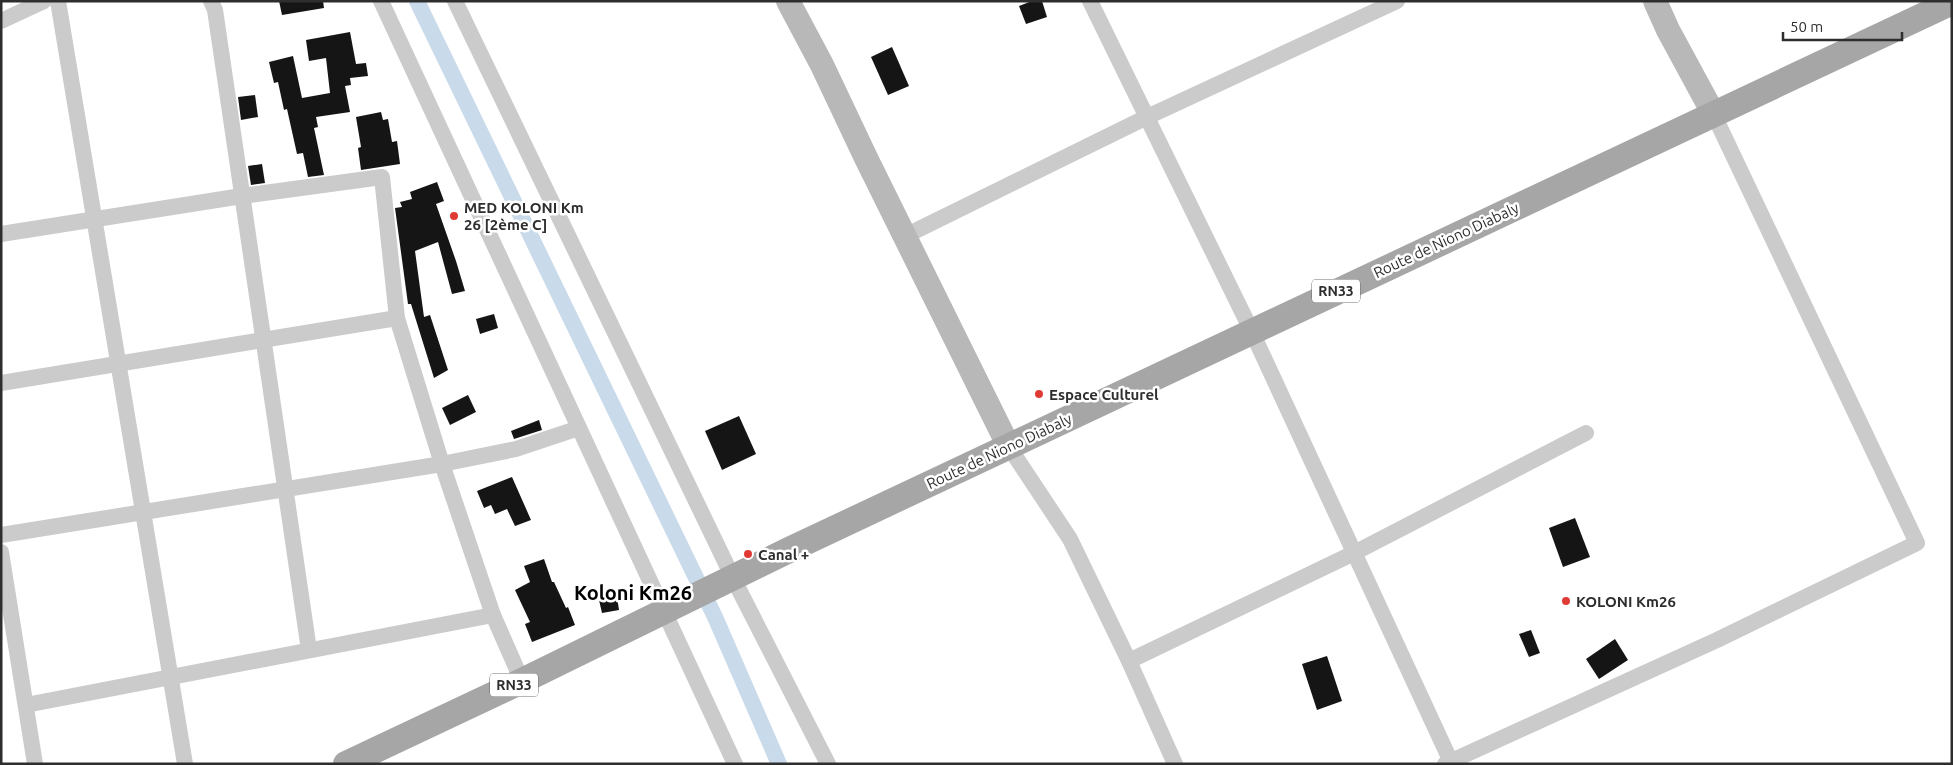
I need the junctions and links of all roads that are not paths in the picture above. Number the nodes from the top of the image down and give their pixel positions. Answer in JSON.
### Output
{"nodes":[{"id":1,"x":44,"y":1,"type":"edge"},
{"id":2,"x":58,"y":1,"type":"edge"},
{"id":3,"x":211,"y":1,"type":"edge"},
{"id":4,"x":382,"y":1,"type":"edge"},
{"id":5,"x":455,"y":1,"type":"edge"},
{"id":6,"x":788,"y":1,"type":"edge"},
{"id":7,"x":1090,"y":1,"type":"edge"},
{"id":8,"x":1397,"y":1,"type":"edge"},
{"id":9,"x":1655,"y":1,"type":"edge"},
{"id":10,"x":1949,"y":2,"type":"edge"},
{"id":11,"x":1,"y":21,"type":"edge"},
{"id":12,"x":1713,"y":113,"type":"junction"},
{"id":13,"x":1147,"y":118,"type":"junction"},
{"id":14,"x":242,"y":196,"type":"junction"},
{"id":15,"x":95,"y":219,"type":"junction"},
{"id":16,"x":1,"y":234,"type":"edge"},
{"id":17,"x":905,"y":236,"type":"junction"},
{"id":18,"x":397,"y":318,"type":"junction"},
{"id":19,"x":1252,"y":332,"type":"junction"},
{"id":20,"x":263,"y":340,"type":"junction"},
{"id":21,"x":119,"y":364,"type":"junction"},
{"id":22,"x":1,"y":383,"type":"edge"},
{"id":23,"x":579,"y":428,"type":"junction"},
{"id":24,"x":1586,"y":433,"type":"dead end"},
{"id":25,"x":1009,"y":447,"type":"junction"},
{"id":26,"x":442,"y":464,"type":"junction"},
{"id":27,"x":285,"y":489,"type":"junction"},
{"id":28,"x":143,"y":512,"type":"junction"},
{"id":29,"x":1,"y":535,"type":"edge"},
{"id":30,"x":1,"y":552,"type":"edge"},
{"id":31,"x":1354,"y":553,"type":"junction"},
{"id":32,"x":728,"y":581,"type":"junction"},
{"id":33,"x":672,"y":608,"type":"junction"},
{"id":34,"x":493,"y":615,"type":"junction"},
{"id":35,"x":309,"y":650,"type":"junction"},
{"id":36,"x":1129,"y":661,"type":"junction"},
{"id":37,"x":171,"y":677,"type":"junction"},
{"id":38,"x":522,"y":681,"type":"junction"},
{"id":39,"x":26,"y":705,"type":"junction"},
{"id":40,"x":1449,"y":763,"type":"edge"},
{"id":41,"x":35,"y":764,"type":"edge"},
{"id":42,"x":185,"y":764,"type":"edge"},
{"id":43,"x":346,"y":764,"type":"edge"},
{"id":44,"x":735,"y":764,"type":"edge"},
{"id":45,"x":828,"y":764,"type":"edge"},
{"id":46,"x":1175,"y":764,"type":"edge"}],
"edges":[{"from":1,"to":11,"type":"street"},
{"from":2,"to":15,"type":"street"},
{"from":3,"to":14,"type":"street"},
{"from":4,"to":23,"type":"street"},
{"from":5,"to":32,"type":"street"},
{"from":6,"to":17,"type":"street"},
{"from":7,"to":13,"type":"street"},
{"from":8,"to":13,"type":"street"},
{"from":9,"to":12,"type":"street"},
{"from":10,"to":12,"type":"main road","name":"Route de Niono Diabaly","number":"RN33"},
{"from":12,"to":19,"type":"main road","name":"Route de Niono Diabaly","number":"RN33"},
{"from":12,"to":40,"type":"street"},
{"from":13,"to":17,"type":"street"},
{"from":13,"to":19,"type":"street"},
{"from":14,"to":15,"type":"street"},
{"from":14,"to":18,"type":"street"},
{"from":14,"to":20,"type":"street"},
{"from":15,"to":16,"type":"street"},
{"from":15,"to":21,"type":"street"},
{"from":17,"to":25,"type":"street"},
{"from":18,"to":20,"type":"street"},
{"from":18,"to":26,"type":"street"},
{"from":19,"to":25,"type":"main road","name":"Route de Niono Diabaly","number":"RN33"},
{"from":19,"to":31,"type":"street"},
{"from":20,"to":21,"type":"street"},
{"from":20,"to":27,"type":"street"},
{"from":21,"to":22,"type":"street"},
{"from":21,"to":28,"type":"street"},
{"from":23,"to":26,"type":"street"},
{"from":23,"to":33,"type":"street"},
{"from":24,"to":31,"type":"street"},
{"from":25,"to":32,"type":"main road","name":"Route de Niono Diabaly","number":"RN33"},
{"from":25,"to":36,"type":"street"},
{"from":26,"to":27,"type":"street"},
{"from":26,"to":34,"type":"street"},
{"from":27,"to":28,"type":"street"},
{"from":27,"to":35,"type":"street"},
{"from":28,"to":29,"type":"street"},
{"from":28,"to":37,"type":"street"},
{"from":30,"to":39,"type":"street"},
{"from":31,"to":36,"type":"street"},
{"from":31,"to":40,"type":"street"},
{"from":32,"to":33,"type":"main road","name":"Route de Niono Diabaly","number":"RN33"},
{"from":32,"to":45,"type":"street"},
{"from":33,"to":38,"type":"main road","name":"Route de Niono Diabaly","number":"RN33"},
{"from":33,"to":44,"type":"street"},
{"from":34,"to":35,"type":"street"},
{"from":34,"to":38,"type":"street"},
{"from":35,"to":37,"type":"street"},
{"from":36,"to":46,"type":"street"},
{"from":37,"to":39,"type":"street"},
{"from":37,"to":42,"type":"street"},
{"from":38,"to":43,"type":"main road","name":"Route de Niono Diabaly","number":"RN33"},
{"from":39,"to":41,"type":"street"}]}
